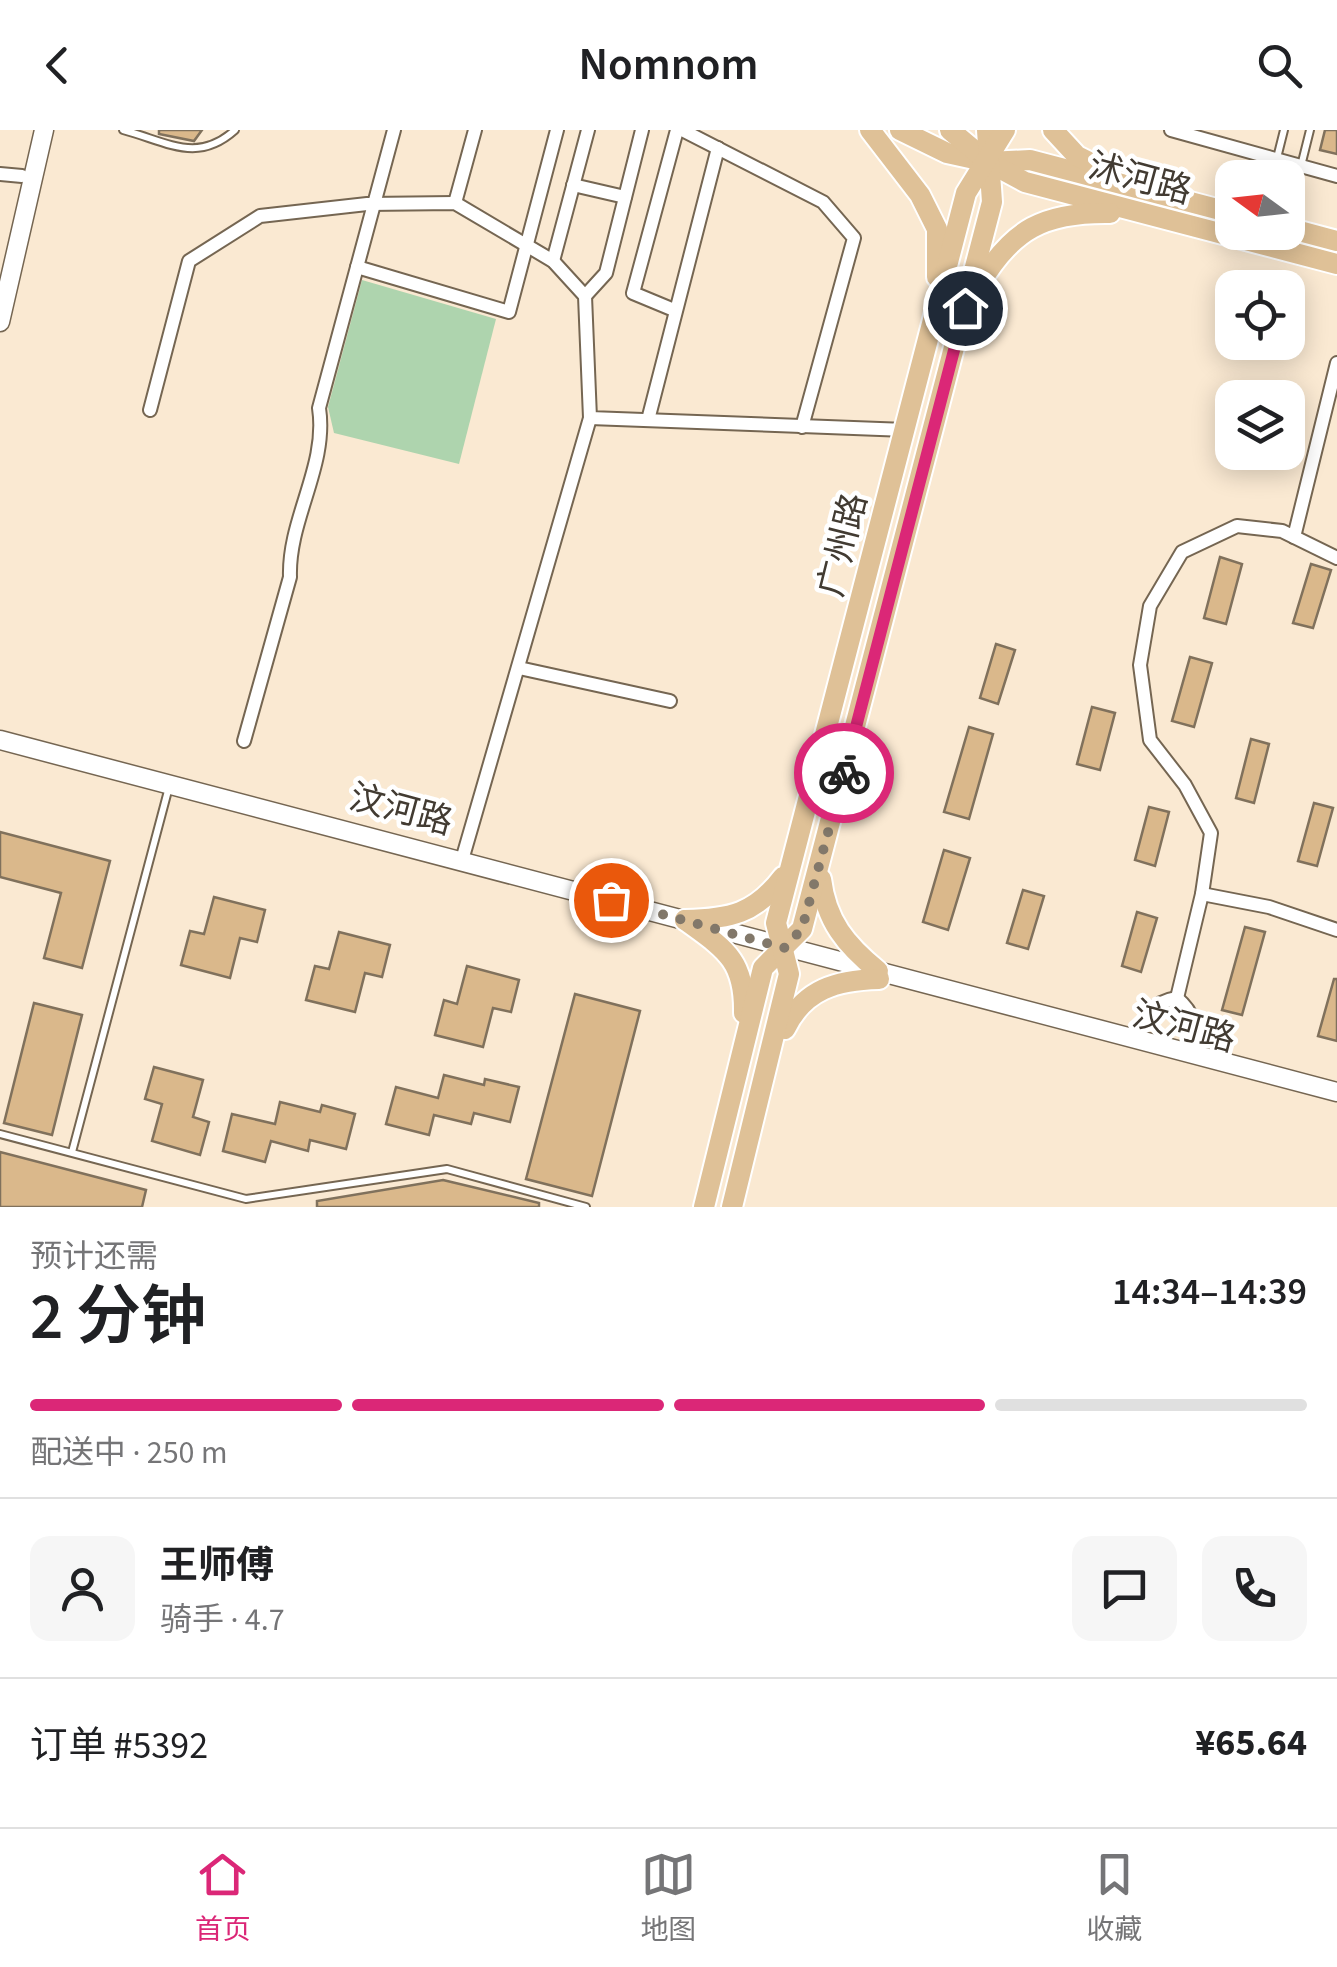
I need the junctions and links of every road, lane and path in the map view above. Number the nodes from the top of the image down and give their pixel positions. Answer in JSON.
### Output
{"nodes":[{"id":1,"x":33,"y":130,"type":"edge"},
{"id":2,"x":44,"y":130,"type":"edge"},
{"id":3,"x":123,"y":130,"type":"edge"},
{"id":4,"x":236,"y":130,"type":"edge"},
{"id":5,"x":394,"y":130,"type":"edge"},
{"id":6,"x":475,"y":130,"type":"edge"},
{"id":7,"x":557,"y":130,"type":"edge"},
{"id":8,"x":588,"y":130,"type":"edge"},
{"id":9,"x":642,"y":130,"type":"edge"},
{"id":10,"x":680,"y":130,"type":"edge"},
{"id":11,"x":870,"y":130,"type":"edge"},
{"id":12,"x":900,"y":130,"type":"edge"},
{"id":13,"x":950,"y":130,"type":"edge"},
{"id":14,"x":986,"y":130,"type":"edge"},
{"id":15,"x":1005,"y":130,"type":"edge"},
{"id":16,"x":1053,"y":130,"type":"edge"},
{"id":17,"x":1172,"y":130,"type":"edge"},
{"id":18,"x":1284,"y":130,"type":"edge"},
{"id":19,"x":1310,"y":130,"type":"edge"},
{"id":20,"x":1194,"y":133,"type":"edge"},
{"id":21,"x":718,"y":148,"type":"junction"},
{"id":22,"x":1276,"y":159,"type":"junction"},
{"id":23,"x":1280,"y":160,"type":"edge"},
{"id":24,"x":1302,"y":160,"type":"edge"},
{"id":25,"x":988,"y":162,"type":"junction"},
{"id":26,"x":1305,"y":167,"type":"edge"},
{"id":27,"x":0,"y":174,"type":"edge"},
{"id":28,"x":22,"y":176,"type":"junction"},
{"id":29,"x":1337,"y":176,"type":"edge"},
{"id":30,"x":573,"y":185,"type":"junction"},
{"id":31,"x":1147,"y":191,"type":"junction"},
{"id":32,"x":625,"y":197,"type":"junction"},
{"id":33,"x":455,"y":203,"type":"junction"},
{"id":34,"x":374,"y":204,"type":"junction"},
{"id":35,"x":1215,"y":209,"type":"edge"},
{"id":36,"x":1146,"y":214,"type":"junction"},
{"id":37,"x":1305,"y":233,"type":"edge"},
{"id":38,"x":1337,"y":241,"type":"edge"},
{"id":39,"x":526,"y":245,"type":"junction"},
{"id":40,"x":553,"y":261,"type":"junction"},
{"id":41,"x":1337,"y":264,"type":"edge"},
{"id":42,"x":357,"y":267,"type":"junction"},
{"id":43,"x":0,"y":268,"type":"edge"},
{"id":44,"x":585,"y":296,"type":"junction"},
{"id":45,"x":937,"y":306,"type":"junction"},
{"id":46,"x":965,"y":308,"type":"junction"},
{"id":47,"x":674,"y":310,"type":"junction"},
{"id":48,"x":0,"y":322,"type":"edge"},
{"id":49,"x":1337,"y":363,"type":"edge"},
{"id":50,"x":150,"y":410,"type":"dead end"},
{"id":51,"x":590,"y":418,"type":"junction"},
{"id":52,"x":648,"y":420,"type":"junction"},
{"id":53,"x":802,"y":427,"type":"junction"},
{"id":54,"x":906,"y":430,"type":"junction"},
{"id":55,"x":1294,"y":537,"type":"junction"},
{"id":56,"x":1337,"y":558,"type":"edge"},
{"id":57,"x":518,"y":668,"type":"junction"},
{"id":58,"x":670,"y":701,"type":"dead end"},
{"id":59,"x":0,"y":740,"type":"edge"},
{"id":60,"x":244,"y":741,"type":"dead end"},
{"id":61,"x":170,"y":784,"type":"junction"},
{"id":62,"x":462,"y":860,"type":"junction"},
{"id":63,"x":820,"y":864,"type":"junction"},
{"id":64,"x":790,"y":868,"type":"junction"},
{"id":65,"x":1202,"y":894,"type":"junction"},
{"id":66,"x":685,"y":920,"type":"junction"},
{"id":67,"x":1337,"y":930,"type":"edge"},
{"id":68,"x":784,"y":948,"type":"junction"},
{"id":69,"x":878,"y":975,"type":"junction"},
{"id":70,"x":1177,"y":998,"type":"junction"},
{"id":71,"x":1136,"y":1040,"type":"junction"},
{"id":72,"x":743,"y":1051,"type":"junction"},
{"id":73,"x":1192,"y":1055,"type":"junction"},
{"id":74,"x":769,"y":1062,"type":"junction"},
{"id":75,"x":1337,"y":1092,"type":"edge"},
{"id":76,"x":1337,"y":1102,"type":"edge"},
{"id":77,"x":0,"y":1134,"type":"edge"},
{"id":78,"x":72,"y":1152,"type":"junction"},
{"id":79,"x":586,"y":1207,"type":"edge"},
{"id":80,"x":704,"y":1207,"type":"edge"},
{"id":81,"x":732,"y":1207,"type":"edge"}],
"edges":[{"from":1,"to":28,"type":"street"},
{"from":2,"to":48,"type":"street"},
{"from":3,"to":4,"type":"lane"},
{"from":5,"to":34,"type":"street"},
{"from":6,"to":33,"type":"street"},
{"from":7,"to":39,"type":"street"},
{"from":8,"to":30,"type":"street"},
{"from":9,"to":32,"type":"street"},
{"from":10,"to":21,"type":"street"},
{"from":10,"to":47,"type":"street"},
{"from":11,"to":45,"type":"main road"},
{"from":12,"to":25,"type":"main road","name":"沭河路"},
{"from":13,"to":25,"type":"main road","name":"沭河路"},
{"from":14,"to":25,"type":"main road","name":"广州路"},
{"from":15,"to":25,"type":"main road","name":"广州路"},
{"from":16,"to":31,"type":"main road"},
{"from":17,"to":20,"type":"street"},
{"from":18,"to":22,"type":"lane"},
{"from":19,"to":24,"type":"lane"},
{"from":20,"to":22,"type":"street"},
{"from":21,"to":47,"type":"street"},
{"from":21,"to":53,"type":"street"},
{"from":22,"to":23,"type":"street"},
{"from":25,"to":31,"type":"main road","name":"沭河路"},
{"from":25,"to":36,"type":"main road","name":"沭河路"},
{"from":25,"to":45,"type":"main road","name":"广州路"},
{"from":25,"to":46,"type":"main road","name":"广州路"},
{"from":26,"to":29,"type":"street"},
{"from":27,"to":28,"type":"street"},
{"from":28,"to":43,"type":"street"},
{"from":30,"to":32,"type":"street"},
{"from":30,"to":40,"type":"street"},
{"from":31,"to":35,"type":"main road","name":"沭河路"},
{"from":32,"to":44,"type":"street"},
{"from":33,"to":34,"type":"street"},
{"from":33,"to":39,"type":"street"},
{"from":34,"to":42,"type":"street"},
{"from":34,"to":50,"type":"street"},
{"from":36,"to":41,"type":"main road","name":"沭河路"},
{"from":36,"to":46,"type":"main road"},
{"from":37,"to":38,"type":"main road"},
{"from":39,"to":40,"type":"street"},
{"from":39,"to":42,"type":"street"},
{"from":40,"to":44,"type":"street"},
{"from":42,"to":60,"type":"street"},
{"from":44,"to":51,"type":"street"},
{"from":45,"to":54,"type":"main road","name":"广州路"},
{"from":46,"to":63,"type":"main road","name":"广州路"},
{"from":47,"to":52,"type":"street"},
{"from":49,"to":55,"type":"street"},
{"from":51,"to":52,"type":"street"},
{"from":51,"to":57,"type":"street"},
{"from":52,"to":53,"type":"street"},
{"from":53,"to":54,"type":"street"},
{"from":54,"to":64,"type":"main road","name":"广州路"},
{"from":55,"to":56,"type":"street"},
{"from":55,"to":65,"type":"street"},
{"from":57,"to":58,"type":"street"},
{"from":57,"to":62,"type":"street"},
{"from":59,"to":61,"type":"street","name":"汶河路"},
{"from":61,"to":62,"type":"street","name":"汶河路"},
{"from":61,"to":78,"type":"lane"},
{"from":62,"to":66,"type":"street","name":"汶河路"},
{"from":63,"to":68,"type":"main road","name":"广州路"},
{"from":63,"to":69,"type":"main road"},
{"from":64,"to":66,"type":"main road"},
{"from":64,"to":68,"type":"main road","name":"广州路"},
{"from":65,"to":67,"type":"street"},
{"from":65,"to":70,"type":"street"},
{"from":66,"to":68,"type":"street","name":"汶河路"},
{"from":66,"to":72,"type":"main road"},
{"from":68,"to":69,"type":"street","name":"汶河路"},
{"from":68,"to":72,"type":"main road","name":"广州路"},
{"from":68,"to":74,"type":"main road","name":"广州路"},
{"from":69,"to":71,"type":"street","name":"汶河路"},
{"from":69,"to":74,"type":"main road"},
{"from":69,"to":76,"type":"street","name":"汶河路"},
{"from":70,"to":71,"type":"street"},
{"from":70,"to":73,"type":"street"},
{"from":71,"to":73,"type":"street","name":"汶河路"},
{"from":72,"to":80,"type":"main road","name":"广州路"},
{"from":73,"to":75,"type":"street","name":"汶河路"},
{"from":74,"to":81,"type":"main road","name":"广州路"},
{"from":77,"to":78,"type":"lane"},
{"from":78,"to":79,"type":"lane"}]}
